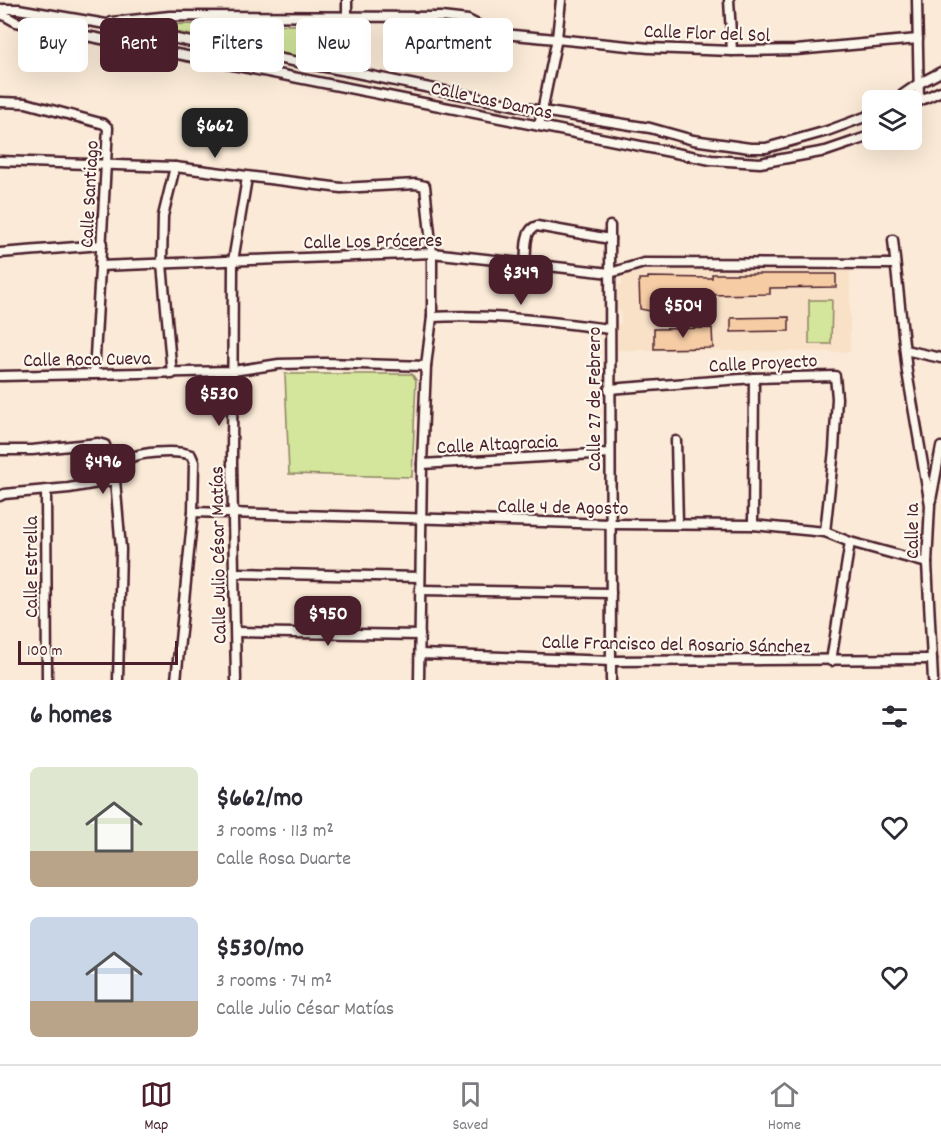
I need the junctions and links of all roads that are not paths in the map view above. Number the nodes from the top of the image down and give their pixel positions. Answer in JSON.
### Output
{"nodes":[{"id":1,"x":347,"y":0,"type":"edge"},
{"id":2,"x":561,"y":0,"type":"edge"},
{"id":3,"x":729,"y":0,"type":"edge"},
{"id":4,"x":917,"y":0,"type":"edge"},
{"id":5,"x":0,"y":11,"type":"edge"},
{"id":6,"x":347,"y":16,"type":"junction"},
{"id":7,"x":151,"y":18,"type":"edge"},
{"id":8,"x":100,"y":23,"type":"edge"},
{"id":9,"x":557,"y":38,"type":"junction"},
{"id":10,"x":178,"y":39,"type":"edge"},
{"id":11,"x":918,"y":39,"type":"junction"},
{"id":12,"x":732,"y":51,"type":"junction"},
{"id":13,"x":296,"y":61,"type":"edge"},
{"id":14,"x":357,"y":72,"type":"edge"},
{"id":15,"x":941,"y":72,"type":"edge"},
{"id":16,"x":918,"y":84,"type":"junction"},
{"id":17,"x":444,"y":90,"type":"junction"},
{"id":18,"x":909,"y":90,"type":"edge"},
{"id":19,"x":917,"y":90,"type":"edge"},
{"id":20,"x":941,"y":91,"type":"edge"},
{"id":21,"x":922,"y":100,"type":"edge"},
{"id":22,"x":0,"y":102,"type":"edge"},
{"id":23,"x":441,"y":105,"type":"junction"},
{"id":24,"x":542,"y":111,"type":"junction"},
{"id":25,"x":862,"y":118,"type":"edge"},
{"id":26,"x":539,"y":126,"type":"junction"},
{"id":27,"x":862,"y":139,"type":"edge"},
{"id":28,"x":758,"y":148,"type":"junction"},
{"id":29,"x":0,"y":160,"type":"edge"},
{"id":30,"x":760,"y":163,"type":"junction"},
{"id":31,"x":105,"y":164,"type":"junction"},
{"id":32,"x":175,"y":167,"type":"junction"},
{"id":33,"x":247,"y":177,"type":"junction"},
{"id":34,"x":610,"y":226,"type":"dead end"},
{"id":35,"x":610,"y":239,"type":"junction"},
{"id":36,"x":893,"y":240,"type":"dead end"},
{"id":37,"x":102,"y":245,"type":"junction"},
{"id":38,"x":0,"y":253,"type":"edge"},
{"id":39,"x":432,"y":253,"type":"junction"},
{"id":40,"x":233,"y":261,"type":"junction"},
{"id":41,"x":162,"y":264,"type":"junction"},
{"id":42,"x":525,"y":264,"type":"junction"},
{"id":43,"x":895,"y":264,"type":"junction"},
{"id":44,"x":100,"y":266,"type":"junction"},
{"id":45,"x":610,"y":273,"type":"junction"},
{"id":46,"x":432,"y":317,"type":"junction"},
{"id":47,"x":609,"y":329,"type":"junction"},
{"id":48,"x":905,"y":350,"type":"junction"},
{"id":49,"x":941,"y":358,"type":"edge"},
{"id":50,"x":426,"y":366,"type":"junction"},
{"id":51,"x":232,"y":371,"type":"junction"},
{"id":52,"x":94,"y":374,"type":"junction"},
{"id":53,"x":172,"y":374,"type":"junction"},
{"id":54,"x":0,"y":376,"type":"edge"},
{"id":55,"x":754,"y":378,"type":"junction"},
{"id":56,"x":609,"y":389,"type":"junction"},
{"id":57,"x":676,"y":441,"type":"dead end"},
{"id":58,"x":941,"y":447,"type":"edge"},
{"id":59,"x":0,"y":450,"type":"edge"},
{"id":60,"x":610,"y":453,"type":"junction"},
{"id":61,"x":422,"y":464,"type":"junction"},
{"id":62,"x":115,"y":480,"type":"junction"},
{"id":63,"x":46,"y":491,"type":"junction"},
{"id":64,"x":0,"y":496,"type":"edge"},
{"id":65,"x":930,"y":505,"type":"junction"},
{"id":66,"x":193,"y":512,"type":"junction"},
{"id":67,"x":233,"y":513,"type":"junction"},
{"id":68,"x":421,"y":519,"type":"junction"},
{"id":69,"x":610,"y":524,"type":"junction"},
{"id":70,"x":678,"y":524,"type":"junction"},
{"id":71,"x":753,"y":525,"type":"junction"},
{"id":72,"x":825,"y":532,"type":"junction"},
{"id":73,"x":850,"y":542,"type":"junction"},
{"id":74,"x":927,"y":563,"type":"junction"},
{"id":75,"x":235,"y":573,"type":"junction"},
{"id":76,"x":420,"y":577,"type":"junction"},
{"id":77,"x":420,"y":590,"type":"junction"},
{"id":78,"x":610,"y":593,"type":"junction"},
{"id":79,"x":936,"y":624,"type":"edge"},
{"id":80,"x":236,"y":632,"type":"junction"},
{"id":81,"x":420,"y":635,"type":"junction"},
{"id":82,"x":420,"y":654,"type":"junction"},
{"id":83,"x":932,"y":660,"type":"junction"},
{"id":84,"x":611,"y":661,"type":"junction"},
{"id":85,"x":831,"y":661,"type":"junction"},
{"id":86,"x":47,"y":680,"type":"edge"},
{"id":87,"x":118,"y":680,"type":"edge"},
{"id":88,"x":176,"y":680,"type":"edge"},
{"id":89,"x":236,"y":680,"type":"edge"},
{"id":90,"x":419,"y":680,"type":"edge"},
{"id":91,"x":611,"y":680,"type":"edge"},
{"id":92,"x":933,"y":680,"type":"edge"}],
"edges":[{"from":1,"to":6,"type":"street"},
{"from":2,"to":9,"type":"street"},
{"from":3,"to":12,"type":"street"},
{"from":4,"to":11,"type":"street"},
{"from":5,"to":8,"type":"street","name":"Calle Las Damas"},
{"from":5,"to":23,"type":"street","name":"Calle Las Damas"},
{"from":6,"to":7,"type":"street","name":"Calle Flor del Sol"},
{"from":6,"to":9,"type":"street","name":"Calle Flor del Sol"},
{"from":9,"to":12,"type":"street","name":"Calle Flor del Sol"},
{"from":9,"to":24,"type":"street"},
{"from":10,"to":13,"type":"street","name":"Calle Las Damas"},
{"from":11,"to":12,"type":"street","name":"Calle Flor del Sol"},
{"from":11,"to":16,"type":"street"},
{"from":14,"to":17,"type":"street","name":"Calle Las Damas"},
{"from":15,"to":16,"type":"street"},
{"from":16,"to":18,"type":"street"},
{"from":16,"to":19,"type":"street"},
{"from":17,"to":23,"type":"street"},
{"from":17,"to":24,"type":"street","name":"Calle Las Damas"},
{"from":20,"to":21,"type":"street"},
{"from":22,"to":31,"type":"street","name":"Calle Santiago"},
{"from":23,"to":26,"type":"street","name":"Calle Las Damas"},
{"from":24,"to":26,"type":"street"},
{"from":24,"to":28,"type":"street","name":"Calle Las Damas"},
{"from":25,"to":28,"type":"street","name":"Calle Las Damas"},
{"from":26,"to":30,"type":"street","name":"Calle Las Damas"},
{"from":27,"to":30,"type":"street","name":"Calle Las Damas"},
{"from":28,"to":30,"type":"street"},
{"from":29,"to":31,"type":"street"},
{"from":31,"to":32,"type":"street"},
{"from":31,"to":37,"type":"street","name":"Calle Santiago"},
{"from":32,"to":33,"type":"street"},
{"from":32,"to":41,"type":"street"},
{"from":33,"to":39,"type":"street"},
{"from":33,"to":40,"type":"street","name":"Calle Julio César Matías"},
{"from":34,"to":35,"type":"street","name":"Calle 27 de Febrero"},
{"from":35,"to":42,"type":"street"},
{"from":35,"to":45,"type":"street","name":"Calle 27 de Febrero"},
{"from":36,"to":43,"type":"street","name":"Calle 1a"},
{"from":37,"to":38,"type":"street"},
{"from":37,"to":44,"type":"street","name":"Calle Santiago"},
{"from":39,"to":40,"type":"street","name":"Calle Los Próceres"},
{"from":39,"to":42,"type":"street","name":"Calle Los Próceres"},
{"from":39,"to":46,"type":"street"},
{"from":40,"to":41,"type":"street","name":"Calle Los Próceres"},
{"from":40,"to":51,"type":"street","name":"Calle Julio César Matías"},
{"from":41,"to":44,"type":"street","name":"Calle Los Próceres"},
{"from":41,"to":53,"type":"street"},
{"from":42,"to":45,"type":"street","name":"Calle Los Próceres"},
{"from":43,"to":45,"type":"street","name":"Calle Los Próceres"},
{"from":43,"to":48,"type":"street","name":"Calle 1a"},
{"from":44,"to":52,"type":"street","name":"Calle Santiago"},
{"from":45,"to":47,"type":"street","name":"Calle 27 de Febrero"},
{"from":46,"to":47,"type":"street"},
{"from":46,"to":50,"type":"street"},
{"from":47,"to":56,"type":"street","name":"Calle 27 de Febrero"},
{"from":48,"to":49,"type":"street"},
{"from":48,"to":65,"type":"street","name":"Calle 1a"},
{"from":50,"to":51,"type":"street","name":"Calle Roca Cueva"},
{"from":50,"to":61,"type":"street"},
{"from":51,"to":53,"type":"street","name":"Calle Roca Cueva"},
{"from":51,"to":67,"type":"street","name":"Calle Julio César Matías"},
{"from":52,"to":53,"type":"street","name":"Calle Roca Cueva"},
{"from":52,"to":54,"type":"street","name":"Calle Roca Cueva"},
{"from":55,"to":56,"type":"street","name":"Calle Proyecto"},
{"from":55,"to":71,"type":"street"},
{"from":55,"to":72,"type":"street","name":"Calle Proyecto"},
{"from":56,"to":60,"type":"street","name":"Calle 27 de Febrero"},
{"from":57,"to":70,"type":"street"},
{"from":58,"to":65,"type":"street"},
{"from":59,"to":62,"type":"street"},
{"from":60,"to":61,"type":"street","name":"Calle Altagracia"},
{"from":60,"to":69,"type":"street","name":"Calle 27 de Febrero"},
{"from":61,"to":68,"type":"street"},
{"from":62,"to":63,"type":"street"},
{"from":62,"to":66,"type":"street"},
{"from":62,"to":87,"type":"street"},
{"from":63,"to":64,"type":"street"},
{"from":63,"to":86,"type":"street","name":"Calle Estrella"},
{"from":65,"to":74,"type":"street","name":"Calle 1a"},
{"from":66,"to":67,"type":"street","name":"Calle 4 de Agosto"},
{"from":66,"to":88,"type":"street"},
{"from":67,"to":68,"type":"street","name":"Calle 4 de Agosto"},
{"from":67,"to":75,"type":"street","name":"Calle Julio César Matías"},
{"from":68,"to":69,"type":"street","name":"Calle 4 de Agosto"},
{"from":68,"to":76,"type":"street"},
{"from":69,"to":70,"type":"street","name":"Calle 4 de Agosto"},
{"from":69,"to":78,"type":"street","name":"Calle 27 de Febrero"},
{"from":70,"to":71,"type":"street","name":"Calle 4 de Agosto"},
{"from":71,"to":72,"type":"street","name":"Calle 4 de Agosto"},
{"from":72,"to":73,"type":"street","name":"Calle 4 de Agosto"},
{"from":73,"to":74,"type":"street","name":"Calle 4 de Agosto"},
{"from":73,"to":85,"type":"street"},
{"from":74,"to":79,"type":"street","name":"Calle 1a"},
{"from":75,"to":76,"type":"street"},
{"from":75,"to":80,"type":"street","name":"Calle Julio César Matías"},
{"from":76,"to":77,"type":"street"},
{"from":77,"to":78,"type":"street"},
{"from":77,"to":81,"type":"street"},
{"from":78,"to":84,"type":"street","name":"Calle 27 de Febrero"},
{"from":79,"to":83,"type":"street","name":"Calle 1a"},
{"from":80,"to":81,"type":"street"},
{"from":80,"to":89,"type":"street","name":"Calle Julio César Matías"},
{"from":81,"to":82,"type":"street"},
{"from":82,"to":84,"type":"street","name":"Calle Francisco del Rosario Sánchez"},
{"from":82,"to":90,"type":"street"},
{"from":83,"to":85,"type":"street","name":"Calle Francisco del Rosario Sánchez"},
{"from":83,"to":92,"type":"street","name":"Calle 1a"},
{"from":84,"to":85,"type":"street","name":"Calle Francisco del Rosario Sánchez"},
{"from":84,"to":91,"type":"street","name":"Calle 27 de Febrero"}]}
